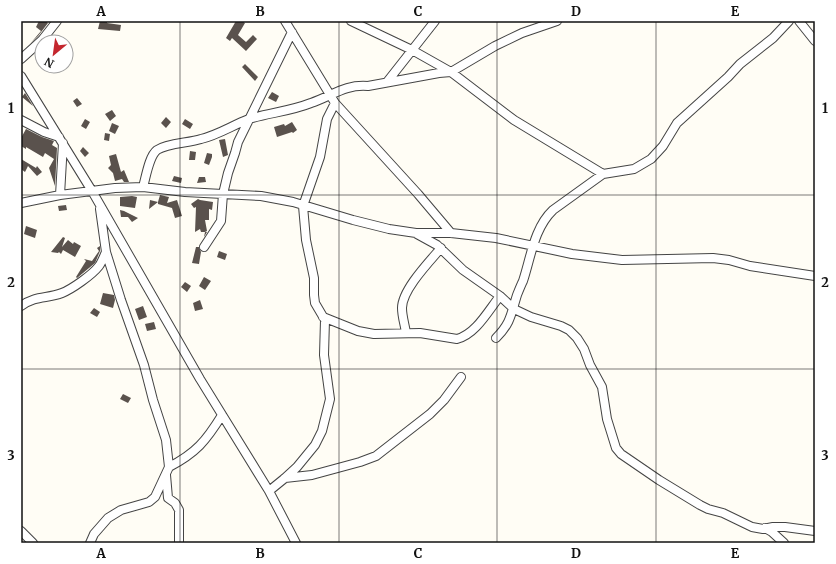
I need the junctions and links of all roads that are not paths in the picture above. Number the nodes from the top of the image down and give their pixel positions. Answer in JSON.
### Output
{"nodes":[{"id":1,"x":57,"y":21,"type":"edge"},
{"id":2,"x":285,"y":21,"type":"edge"},
{"id":3,"x":351,"y":21,"type":"edge"},
{"id":4,"x":435,"y":21,"type":"edge"},
{"id":5,"x":557,"y":21,"type":"edge"},
{"id":6,"x":789,"y":21,"type":"edge"},
{"id":7,"x":799,"y":21,"type":"edge"},
{"id":8,"x":292,"y":32,"type":"junction"},
{"id":9,"x":815,"y":41,"type":"edge"},
{"id":10,"x":412,"y":50,"type":"junction"},
{"id":11,"x":21,"y":60,"type":"edge"},
{"id":12,"x":451,"y":72,"type":"junction"},
{"id":13,"x":21,"y":76,"type":"edge"},
{"id":14,"x":387,"y":82,"type":"junction"},
{"id":15,"x":330,"y":94,"type":"junction"},
{"id":16,"x":335,"y":103,"type":"junction"},
{"id":17,"x":21,"y":120,"type":"edge"},
{"id":18,"x":248,"y":120,"type":"junction"},
{"id":19,"x":61,"y":140,"type":"junction"},
{"id":20,"x":603,"y":174,"type":"junction"},
{"id":21,"x":143,"y":187,"type":"junction"},
{"id":22,"x":92,"y":191,"type":"junction"},
{"id":23,"x":223,"y":194,"type":"junction"},
{"id":24,"x":60,"y":195,"type":"junction"},
{"id":25,"x":21,"y":203,"type":"edge"},
{"id":26,"x":100,"y":205,"type":"junction"},
{"id":27,"x":303,"y":206,"type":"junction"},
{"id":28,"x":416,"y":233,"type":"junction"},
{"id":29,"x":451,"y":233,"type":"junction"},
{"id":30,"x":204,"y":247,"type":"dead end"},
{"id":31,"x":533,"y":247,"type":"junction"},
{"id":32,"x":440,"y":248,"type":"junction"},
{"id":33,"x":106,"y":252,"type":"junction"},
{"id":34,"x":815,"y":276,"type":"edge"},
{"id":35,"x":500,"y":296,"type":"junction"},
{"id":36,"x":517,"y":297,"type":"junction"},
{"id":37,"x":21,"y":306,"type":"edge"},
{"id":38,"x":514,"y":309,"type":"junction"},
{"id":39,"x":323,"y":317,"type":"junction"},
{"id":40,"x":406,"y":333,"type":"junction"},
{"id":41,"x":496,"y":338,"type":"dead end"},
{"id":42,"x":461,"y":377,"type":"dead end"},
{"id":43,"x":222,"y":415,"type":"junction"},
{"id":44,"x":167,"y":471,"type":"junction"},
{"id":45,"x":285,"y":478,"type":"junction"},
{"id":46,"x":268,"y":491,"type":"junction"},
{"id":47,"x":765,"y":528,"type":"junction"},
{"id":48,"x":21,"y":531,"type":"edge"},
{"id":49,"x":815,"y":531,"type":"edge"},
{"id":50,"x":32,"y":543,"type":"edge"},
{"id":51,"x":90,"y":543,"type":"edge"},
{"id":52,"x":179,"y":543,"type":"edge"},
{"id":53,"x":296,"y":543,"type":"edge"},
{"id":54,"x":784,"y":543,"type":"edge"}],
"edges":[{"from":1,"to":11,"type":"street"},
{"from":2,"to":8,"type":"street"},
{"from":3,"to":10,"type":"street"},
{"from":4,"to":10,"type":"street"},
{"from":5,"to":12,"type":"street"},
{"from":6,"to":20,"type":"street"},
{"from":7,"to":9,"type":"street"},
{"from":8,"to":15,"type":"street"},
{"from":8,"to":18,"type":"street"},
{"from":10,"to":12,"type":"street"},
{"from":10,"to":14,"type":"street"},
{"from":12,"to":14,"type":"street"},
{"from":12,"to":20,"type":"street"},
{"from":13,"to":19,"type":"street"},
{"from":14,"to":15,"type":"street"},
{"from":15,"to":16,"type":"street"},
{"from":15,"to":18,"type":"street"},
{"from":16,"to":27,"type":"street"},
{"from":16,"to":29,"type":"street"},
{"from":17,"to":19,"type":"street"},
{"from":18,"to":21,"type":"street"},
{"from":18,"to":23,"type":"street"},
{"from":19,"to":22,"type":"street"},
{"from":19,"to":24,"type":"street"},
{"from":20,"to":31,"type":"street"},
{"from":21,"to":22,"type":"street"},
{"from":21,"to":23,"type":"street"},
{"from":22,"to":24,"type":"street"},
{"from":22,"to":26,"type":"street"},
{"from":23,"to":27,"type":"street"},
{"from":23,"to":30,"type":"street"},
{"from":24,"to":25,"type":"street"},
{"from":26,"to":33,"type":"street"},
{"from":26,"to":43,"type":"street"},
{"from":27,"to":28,"type":"street"},
{"from":27,"to":39,"type":"street"},
{"from":28,"to":29,"type":"street"},
{"from":28,"to":32,"type":"street"},
{"from":29,"to":31,"type":"street"},
{"from":31,"to":34,"type":"street"},
{"from":31,"to":36,"type":"street"},
{"from":32,"to":35,"type":"street"},
{"from":32,"to":40,"type":"street"},
{"from":33,"to":37,"type":"street"},
{"from":33,"to":44,"type":"street"},
{"from":35,"to":36,"type":"street"},
{"from":35,"to":38,"type":"street"},
{"from":35,"to":40,"type":"street"},
{"from":36,"to":38,"type":"street"},
{"from":38,"to":41,"type":"street"},
{"from":38,"to":47,"type":"street"},
{"from":39,"to":40,"type":"street"},
{"from":39,"to":45,"type":"street"},
{"from":42,"to":45,"type":"street"},
{"from":43,"to":44,"type":"street"},
{"from":43,"to":46,"type":"street"},
{"from":44,"to":51,"type":"street"},
{"from":44,"to":52,"type":"street"},
{"from":45,"to":46,"type":"street"},
{"from":46,"to":53,"type":"street"},
{"from":47,"to":49,"type":"street"},
{"from":47,"to":54,"type":"street"},
{"from":48,"to":50,"type":"street"}]}
